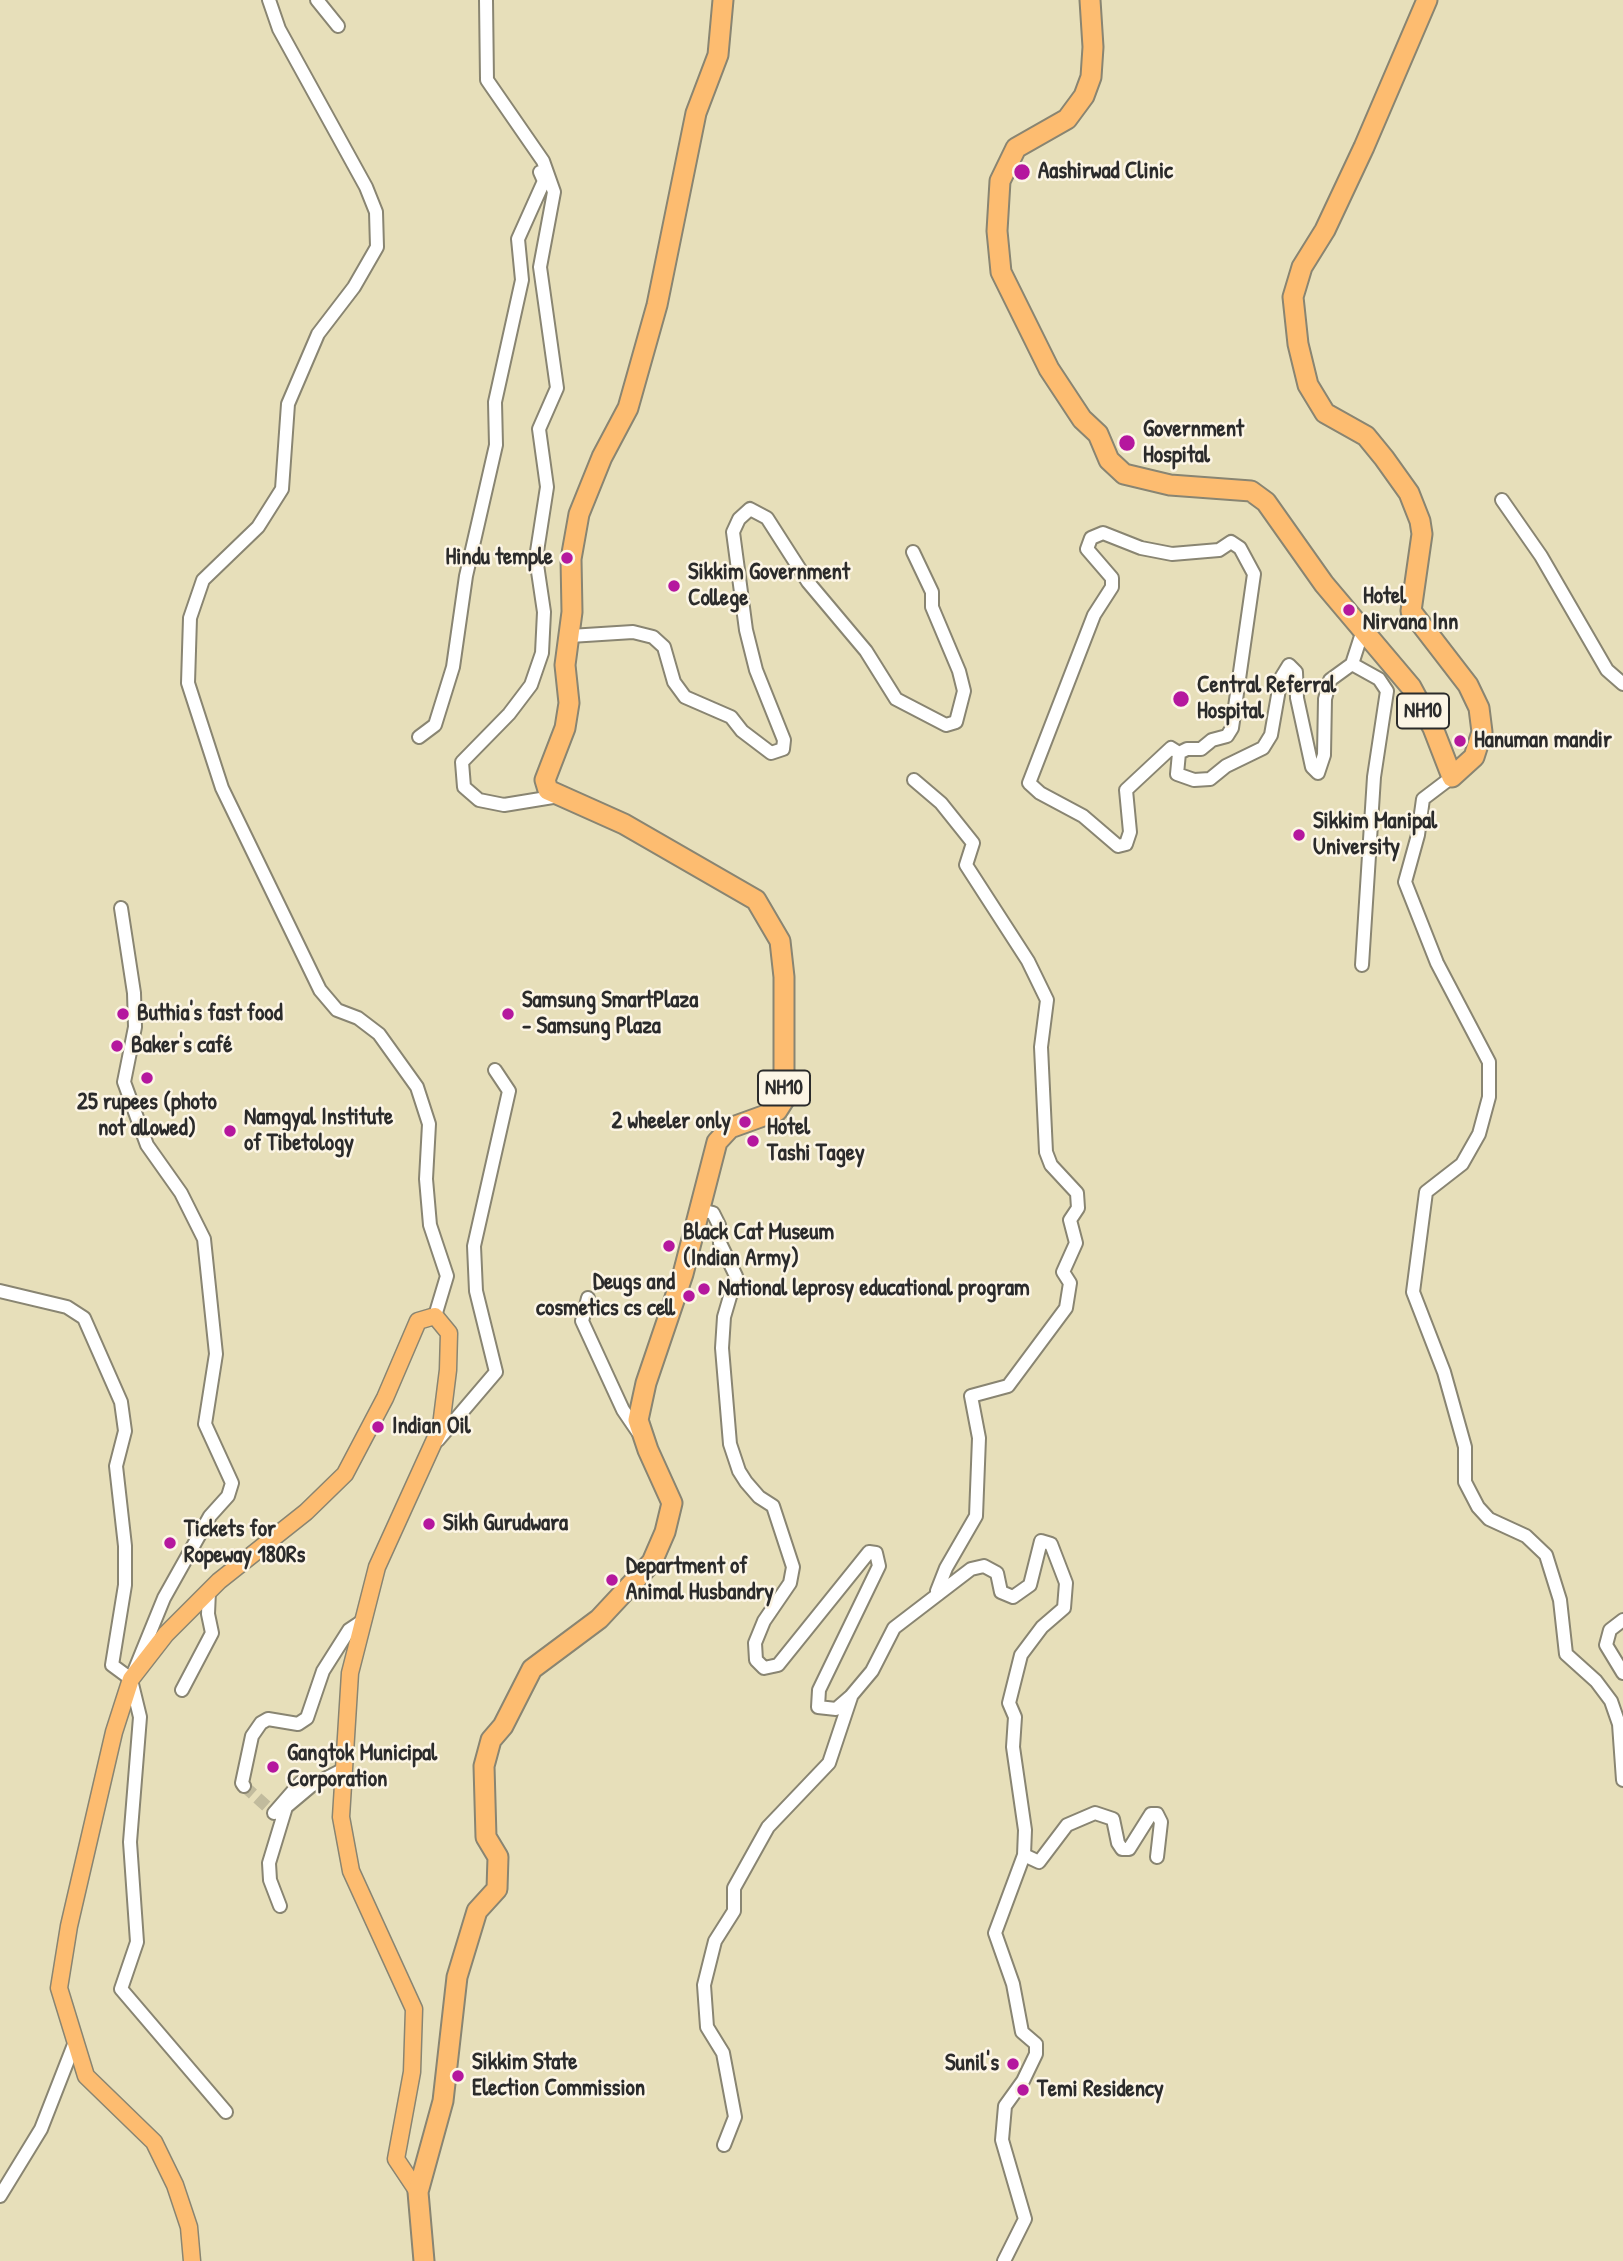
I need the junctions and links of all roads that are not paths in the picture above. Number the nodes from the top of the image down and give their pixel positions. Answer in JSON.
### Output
{"nodes":[{"id":1,"x":269,"y":0,"type":"edge"},
{"id":2,"x":317,"y":0,"type":"edge"},
{"id":3,"x":486,"y":0,"type":"edge"},
{"id":4,"x":723,"y":0,"type":"edge"},
{"id":5,"x":1090,"y":0,"type":"edge"},
{"id":6,"x":1427,"y":0,"type":"edge"},
{"id":7,"x":338,"y":26,"type":"dead end"},
{"id":8,"x":521,"y":127,"type":"junction"},
{"id":9,"x":1502,"y":500,"type":"dead end"},
{"id":10,"x":913,"y":552,"type":"dead end"},
{"id":11,"x":1363,"y":630,"type":"junction"},
{"id":12,"x":570,"y":636,"type":"junction"},
{"id":13,"x":1352,"y":664,"type":"junction"},
{"id":14,"x":1623,"y":684,"type":"edge"},
{"id":15,"x":419,"y":737,"type":"dead end"},
{"id":16,"x":1179,"y":753,"type":"junction"},
{"id":17,"x":1452,"y":777,"type":"junction"},
{"id":18,"x":914,"y":780,"type":"dead end"},
{"id":19,"x":559,"y":796,"type":"junction"},
{"id":20,"x":121,"y":908,"type":"dead end"},
{"id":21,"x":1362,"y":965,"type":"dead end"},
{"id":22,"x":495,"y":1070,"type":"dead end"},
{"id":23,"x":700,"y":1210,"type":"junction"},
{"id":24,"x":0,"y":1291,"type":"edge"},
{"id":25,"x":588,"y":1298,"type":"dead end"},
{"id":26,"x":435,"y":1316,"type":"junction"},
{"id":27,"x":645,"y":1441,"type":"junction"},
{"id":28,"x":426,"y":1453,"type":"junction"},
{"id":29,"x":209,"y":1591,"type":"junction"},
{"id":30,"x":934,"y":1598,"type":"junction"},
{"id":31,"x":364,"y":1620,"type":"junction"},
{"id":32,"x":1623,"y":1620,"type":"edge"},
{"id":33,"x":1623,"y":1673,"type":"edge"},
{"id":34,"x":131,"y":1679,"type":"junction"},
{"id":35,"x":182,"y":1690,"type":"dead end"},
{"id":36,"x":852,"y":1696,"type":"junction"},
{"id":37,"x":344,"y":1769,"type":"junction"},
{"id":38,"x":1623,"y":1780,"type":"edge"},
{"id":39,"x":244,"y":1786,"type":"dead end"},
{"id":40,"x":311,"y":1786,"type":"junction"},
{"id":41,"x":274,"y":1814,"type":"dead end"},
{"id":42,"x":1024,"y":1855,"type":"junction"},
{"id":43,"x":1157,"y":1857,"type":"dead end"},
{"id":44,"x":280,"y":1906,"type":"dead end"},
{"id":45,"x":75,"y":2042,"type":"junction"},
{"id":46,"x":226,"y":2112,"type":"dead end"},
{"id":47,"x":724,"y":2145,"type":"dead end"},
{"id":48,"x":418,"y":2192,"type":"junction"},
{"id":49,"x":0,"y":2196,"type":"edge"},
{"id":50,"x":192,"y":2261,"type":"edge"},
{"id":51,"x":424,"y":2261,"type":"edge"},
{"id":52,"x":1004,"y":2261,"type":"edge"}],
"edges":[{"from":1,"to":26,"type":"street"},
{"from":2,"to":7,"type":"street"},
{"from":3,"to":8,"type":"street"},
{"from":4,"to":12,"type":"highway"},
{"from":5,"to":11,"type":"highway","number":"NH10"},
{"from":6,"to":17,"type":"highway","number":"NH10"},
{"from":8,"to":15,"type":"street"},
{"from":8,"to":19,"type":"street"},
{"from":9,"to":14,"type":"street"},
{"from":10,"to":12,"type":"street"},
{"from":11,"to":13,"type":"street"},
{"from":11,"to":17,"type":"highway","number":"NH10"},
{"from":12,"to":19,"type":"highway"},
{"from":13,"to":16,"type":"street"},
{"from":13,"to":21,"type":"street"},
{"from":16,"to":16,"type":"street"},
{"from":17,"to":38,"type":"street"},
{"from":18,"to":30,"type":"street"},
{"from":19,"to":23,"type":"highway","number":"NH10"},
{"from":20,"to":34,"type":"street"},
{"from":22,"to":28,"type":"street"},
{"from":23,"to":27,"type":"highway","number":"NH10"},
{"from":23,"to":36,"type":"street"},
{"from":24,"to":34,"type":"street"},
{"from":25,"to":27,"type":"street"},
{"from":26,"to":28,"type":"main road"},
{"from":26,"to":29,"type":"main road"},
{"from":27,"to":48,"type":"highway","number":"NH10"},
{"from":28,"to":31,"type":"main road"},
{"from":29,"to":34,"type":"main road"},
{"from":29,"to":35,"type":"street"},
{"from":30,"to":36,"type":"street"},
{"from":30,"to":42,"type":"street"},
{"from":31,"to":37,"type":"main road"},
{"from":31,"to":39,"type":"street"},
{"from":32,"to":33,"type":"street"},
{"from":34,"to":45,"type":"main road"},
{"from":34,"to":46,"type":"street"},
{"from":36,"to":47,"type":"street"},
{"from":37,"to":40,"type":"street"},
{"from":37,"to":48,"type":"main road"},
{"from":40,"to":41,"type":"street"},
{"from":40,"to":44,"type":"street"},
{"from":42,"to":43,"type":"street"},
{"from":42,"to":52,"type":"street"},
{"from":45,"to":49,"type":"street"},
{"from":45,"to":50,"type":"main road"},
{"from":48,"to":51,"type":"highway","number":"NH10"}]}
